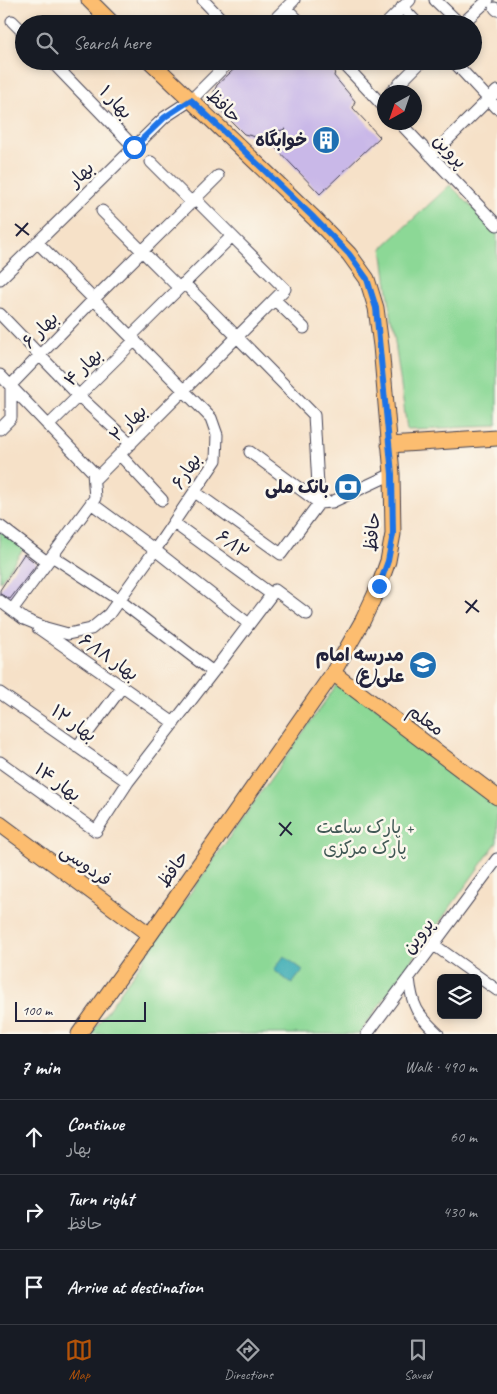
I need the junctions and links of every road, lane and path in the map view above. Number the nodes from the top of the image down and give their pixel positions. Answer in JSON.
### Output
{"nodes":[{"id":1,"x":88,"y":0,"type":"edge"},
{"id":2,"x":203,"y":0,"type":"edge"},
{"id":3,"x":435,"y":0,"type":"edge"},
{"id":4,"x":290,"y":4,"type":"edge"},
{"id":5,"x":406,"y":4,"type":"edge"},
{"id":6,"x":493,"y":6,"type":"edge"},
{"id":7,"x":104,"y":15,"type":"edge"},
{"id":8,"x":217,"y":15,"type":"edge"},
{"id":9,"x":279,"y":15,"type":"edge"},
{"id":10,"x":297,"y":15,"type":"edge"},
{"id":11,"x":395,"y":15,"type":"edge"},
{"id":12,"x":413,"y":15,"type":"edge"},
{"id":13,"x":451,"y":15,"type":"edge"},
{"id":14,"x":477,"y":15,"type":"edge"},
{"id":15,"x":12,"y":21,"type":"dead end"},
{"id":16,"x":15,"y":24,"type":"edge"},
{"id":17,"x":60,"y":70,"type":"edge"},
{"id":18,"x":159,"y":70,"type":"edge"},
{"id":19,"x":221,"y":70,"type":"edge"},
{"id":20,"x":352,"y":70,"type":"edge"},
{"id":21,"x":413,"y":70,"type":"edge"},
{"id":22,"x":464,"y":70,"type":"edge"},
{"id":23,"x":398,"y":85,"type":"edge"},
{"id":24,"x":493,"y":95,"type":"edge"},
{"id":25,"x":377,"y":97,"type":"edge"},
{"id":26,"x":191,"y":100,"type":"junction"},
{"id":27,"x":497,"y":108,"type":"edge"},
{"id":28,"x":407,"y":130,"type":"edge"},
{"id":29,"x":134,"y":147,"type":"junction"},
{"id":30,"x":431,"y":156,"type":"junction"},
{"id":31,"x":151,"y":162,"type":"dead end"},
{"id":32,"x":218,"y":176,"type":"dead end"},
{"id":33,"x":193,"y":201,"type":"junction"},
{"id":34,"x":102,"y":212,"type":"dead end"},
{"id":35,"x":497,"y":225,"type":"edge"},
{"id":36,"x":232,"y":236,"type":"junction"},
{"id":37,"x":37,"y":242,"type":"junction"},
{"id":38,"x":142,"y":252,"type":"junction"},
{"id":39,"x":0,"y":278,"type":"edge"},
{"id":40,"x":181,"y":286,"type":"junction"},
{"id":41,"x":94,"y":299,"type":"junction"},
{"id":42,"x":275,"y":300,"type":"junction"},
{"id":43,"x":0,"y":314,"type":"edge"},
{"id":44,"x":304,"y":328,"type":"dead end"},
{"id":45,"x":133,"y":338,"type":"junction"},
{"id":46,"x":238,"y":338,"type":"junction"},
{"id":47,"x":40,"y":354,"type":"junction"},
{"id":48,"x":0,"y":375,"type":"edge"},
{"id":49,"x":11,"y":385,"type":"junction"},
{"id":50,"x":185,"y":390,"type":"junction"},
{"id":51,"x":79,"y":396,"type":"junction"},
{"id":52,"x":52,"y":422,"type":"junction"},
{"id":53,"x":0,"y":428,"type":"edge"},
{"id":54,"x":497,"y":438,"type":"edge"},
{"id":55,"x":130,"y":444,"type":"junction"},
{"id":56,"x":389,"y":445,"type":"junction"},
{"id":57,"x":250,"y":452,"type":"dead end"},
{"id":58,"x":120,"y":455,"type":"junction"},
{"id":59,"x":392,"y":474,"type":"junction"},
{"id":60,"x":94,"y":480,"type":"junction"},
{"id":61,"x":194,"y":492,"type":"junction"},
{"id":62,"x":162,"y":500,"type":"dead end"},
{"id":63,"x":319,"y":502,"type":"junction"},
{"id":64,"x":91,"y":503,"type":"junction"},
{"id":65,"x":174,"y":522,"type":"junction"},
{"id":66,"x":0,"y":526,"type":"edge"},
{"id":67,"x":155,"y":550,"type":"junction"},
{"id":68,"x":50,"y":559,"type":"junction"},
{"id":69,"x":271,"y":594,"type":"junction"},
{"id":70,"x":119,"y":600,"type":"junction"},
{"id":71,"x":0,"y":601,"type":"edge"},
{"id":72,"x":12,"y":610,"type":"junction"},
{"id":73,"x":307,"y":614,"type":"dead end"},
{"id":74,"x":24,"y":619,"type":"junction"},
{"id":75,"x":249,"y":624,"type":"junction"},
{"id":76,"x":213,"y":672,"type":"junction"},
{"id":77,"x":333,"y":673,"type":"junction"},
{"id":78,"x":122,"y":687,"type":"junction"},
{"id":79,"x":0,"y":693,"type":"edge"},
{"id":80,"x":174,"y":723,"type":"junction"},
{"id":81,"x":78,"y":747,"type":"junction"},
{"id":82,"x":0,"y":762,"type":"edge"},
{"id":83,"x":128,"y":782,"type":"junction"},
{"id":84,"x":497,"y":797,"type":"edge"},
{"id":85,"x":0,"y":824,"type":"edge"},
{"id":86,"x":497,"y":859,"type":"edge"},
{"id":87,"x":493,"y":872,"type":"edge"},
{"id":88,"x":150,"y":935,"type":"junction"},
{"id":89,"x":434,"y":945,"type":"junction"},
{"id":90,"x":409,"y":978,"type":"junction"},
{"id":91,"x":497,"y":990,"type":"edge"},
{"id":92,"x":79,"y":1034,"type":"edge"},
{"id":93,"x":367,"y":1034,"type":"edge"},
{"id":94,"x":438,"y":1034,"type":"edge"}],
"edges":[{"from":1,"to":7,"type":"main road"},
{"from":2,"to":8,"type":"street"},
{"from":3,"to":13,"type":"street"},
{"from":4,"to":9,"type":"street"},
{"from":4,"to":10,"type":"street"},
{"from":5,"to":11,"type":"street"},
{"from":5,"to":12,"type":"street"},
{"from":6,"to":14,"type":"street"},
{"from":15,"to":16,"type":"street"},
{"from":17,"to":29,"type":"street","name":"بهار ۱"},
{"from":18,"to":26,"type":"main road","name":"حافظ"},
{"from":19,"to":26,"type":"street","name":"بهار"},
{"from":20,"to":25,"type":"street"},
{"from":21,"to":23,"type":"street"},
{"from":22,"to":24,"type":"street"},
{"from":24,"to":27,"type":"street"},
{"from":24,"to":30,"type":"street"},
{"from":26,"to":29,"type":"street","name":"بهار"},
{"from":26,"to":56,"type":"main road","name":"حافظ"},
{"from":28,"to":30,"type":"street","name":"پروین"},
{"from":29,"to":37,"type":"street","name":"بهار"},
{"from":30,"to":35,"type":"street","name":"پروین"},
{"from":31,"to":33,"type":"street"},
{"from":32,"to":33,"type":"street","name":"بهار ۶"},
{"from":33,"to":36,"type":"street"},
{"from":33,"to":38,"type":"street","name":"بهار ۶"},
{"from":34,"to":38,"type":"street"},
{"from":36,"to":40,"type":"street","name":"بهار ۴"},
{"from":36,"to":42,"type":"street"},
{"from":37,"to":39,"type":"street","name":"بهار"},
{"from":37,"to":41,"type":"street","name":"بهار۶"},
{"from":38,"to":40,"type":"street"},
{"from":38,"to":41,"type":"street","name":"بهار ۶"},
{"from":40,"to":45,"type":"street","name":"بهار ۴"},
{"from":40,"to":46,"type":"street"},
{"from":41,"to":45,"type":"street","name":"بهار۶"},
{"from":41,"to":47,"type":"street","name":"بهار ۶"},
{"from":42,"to":44,"type":"street"},
{"from":42,"to":46,"type":"street","name":"بهار ۲"},
{"from":43,"to":47,"type":"street"},
{"from":45,"to":50,"type":"street","name":"بهار۶"},
{"from":45,"to":51,"type":"street","name":"بهار ۴"},
{"from":46,"to":50,"type":"street","name":"بهار ۲"},
{"from":46,"to":63,"type":"street"},
{"from":47,"to":49,"type":"street","name":"بهار ۶"},
{"from":47,"to":51,"type":"street"},
{"from":48,"to":49,"type":"street"},
{"from":49,"to":52,"type":"street"},
{"from":49,"to":53,"type":"street"},
{"from":50,"to":55,"type":"street","name":"بهار ۲"},
{"from":50,"to":61,"type":"street","name":"بهار۶"},
{"from":51,"to":52,"type":"street","name":"بهار ۴"},
{"from":51,"to":55,"type":"street"},
{"from":52,"to":60,"type":"street"},
{"from":54,"to":56,"type":"main road"},
{"from":55,"to":58,"type":"street","name":"بهار ۲"},
{"from":56,"to":59,"type":"main road","name":"حافظ"},
{"from":57,"to":63,"type":"street"},
{"from":58,"to":60,"type":"street","name":"بهار ۲"},
{"from":58,"to":62,"type":"street"},
{"from":59,"to":63,"type":"street"},
{"from":59,"to":77,"type":"main road","name":"حافظ"},
{"from":60,"to":64,"type":"street"},
{"from":61,"to":63,"type":"street"},
{"from":61,"to":65,"type":"street","name":"بهار۶"},
{"from":64,"to":67,"type":"street"},
{"from":64,"to":68,"type":"street"},
{"from":65,"to":67,"type":"street","name":"بهار۶"},
{"from":65,"to":69,"type":"street","name":"۶/۱۲"},
{"from":66,"to":68,"type":"street"},
{"from":67,"to":70,"type":"street","name":"بهار۶"},
{"from":67,"to":75,"type":"street"},
{"from":68,"to":70,"type":"street"},
{"from":68,"to":72,"type":"street"},
{"from":69,"to":73,"type":"street","name":"۶/۱۲"},
{"from":69,"to":75,"type":"street"},
{"from":70,"to":74,"type":"street","name":"بهار۶"},
{"from":70,"to":76,"type":"street"},
{"from":71,"to":72,"type":"street","name":"بهار۶"},
{"from":72,"to":74,"type":"street","name":"بهار۶"},
{"from":74,"to":78,"type":"street","name":"بهار ۶/۱۸"},
{"from":75,"to":76,"type":"street"},
{"from":76,"to":80,"type":"street"},
{"from":77,"to":84,"type":"main road","name":"معلم"},
{"from":77,"to":88,"type":"main road","name":"حافظ"},
{"from":78,"to":80,"type":"street","name":"بهار ۶/۱۸"},
{"from":78,"to":81,"type":"street"},
{"from":79,"to":81,"type":"street","name":"بهار ۱۲"},
{"from":80,"to":83,"type":"street"},
{"from":81,"to":83,"type":"street","name":"بهار ۱۲"},
{"from":82,"to":83,"type":"street","name":"بهار ۱۴"},
{"from":85,"to":88,"type":"main road","name":"فردوسی"},
{"from":86,"to":87,"type":"street","name":"پروین"},
{"from":87,"to":89,"type":"street","name":"پروین"},
{"from":88,"to":92,"type":"main road","name":"حافظ"},
{"from":89,"to":90,"type":"street","name":"پروین"},
{"from":89,"to":91,"type":"street"},
{"from":90,"to":93,"type":"street","name":"پروین"},
{"from":90,"to":94,"type":"street"}]}
